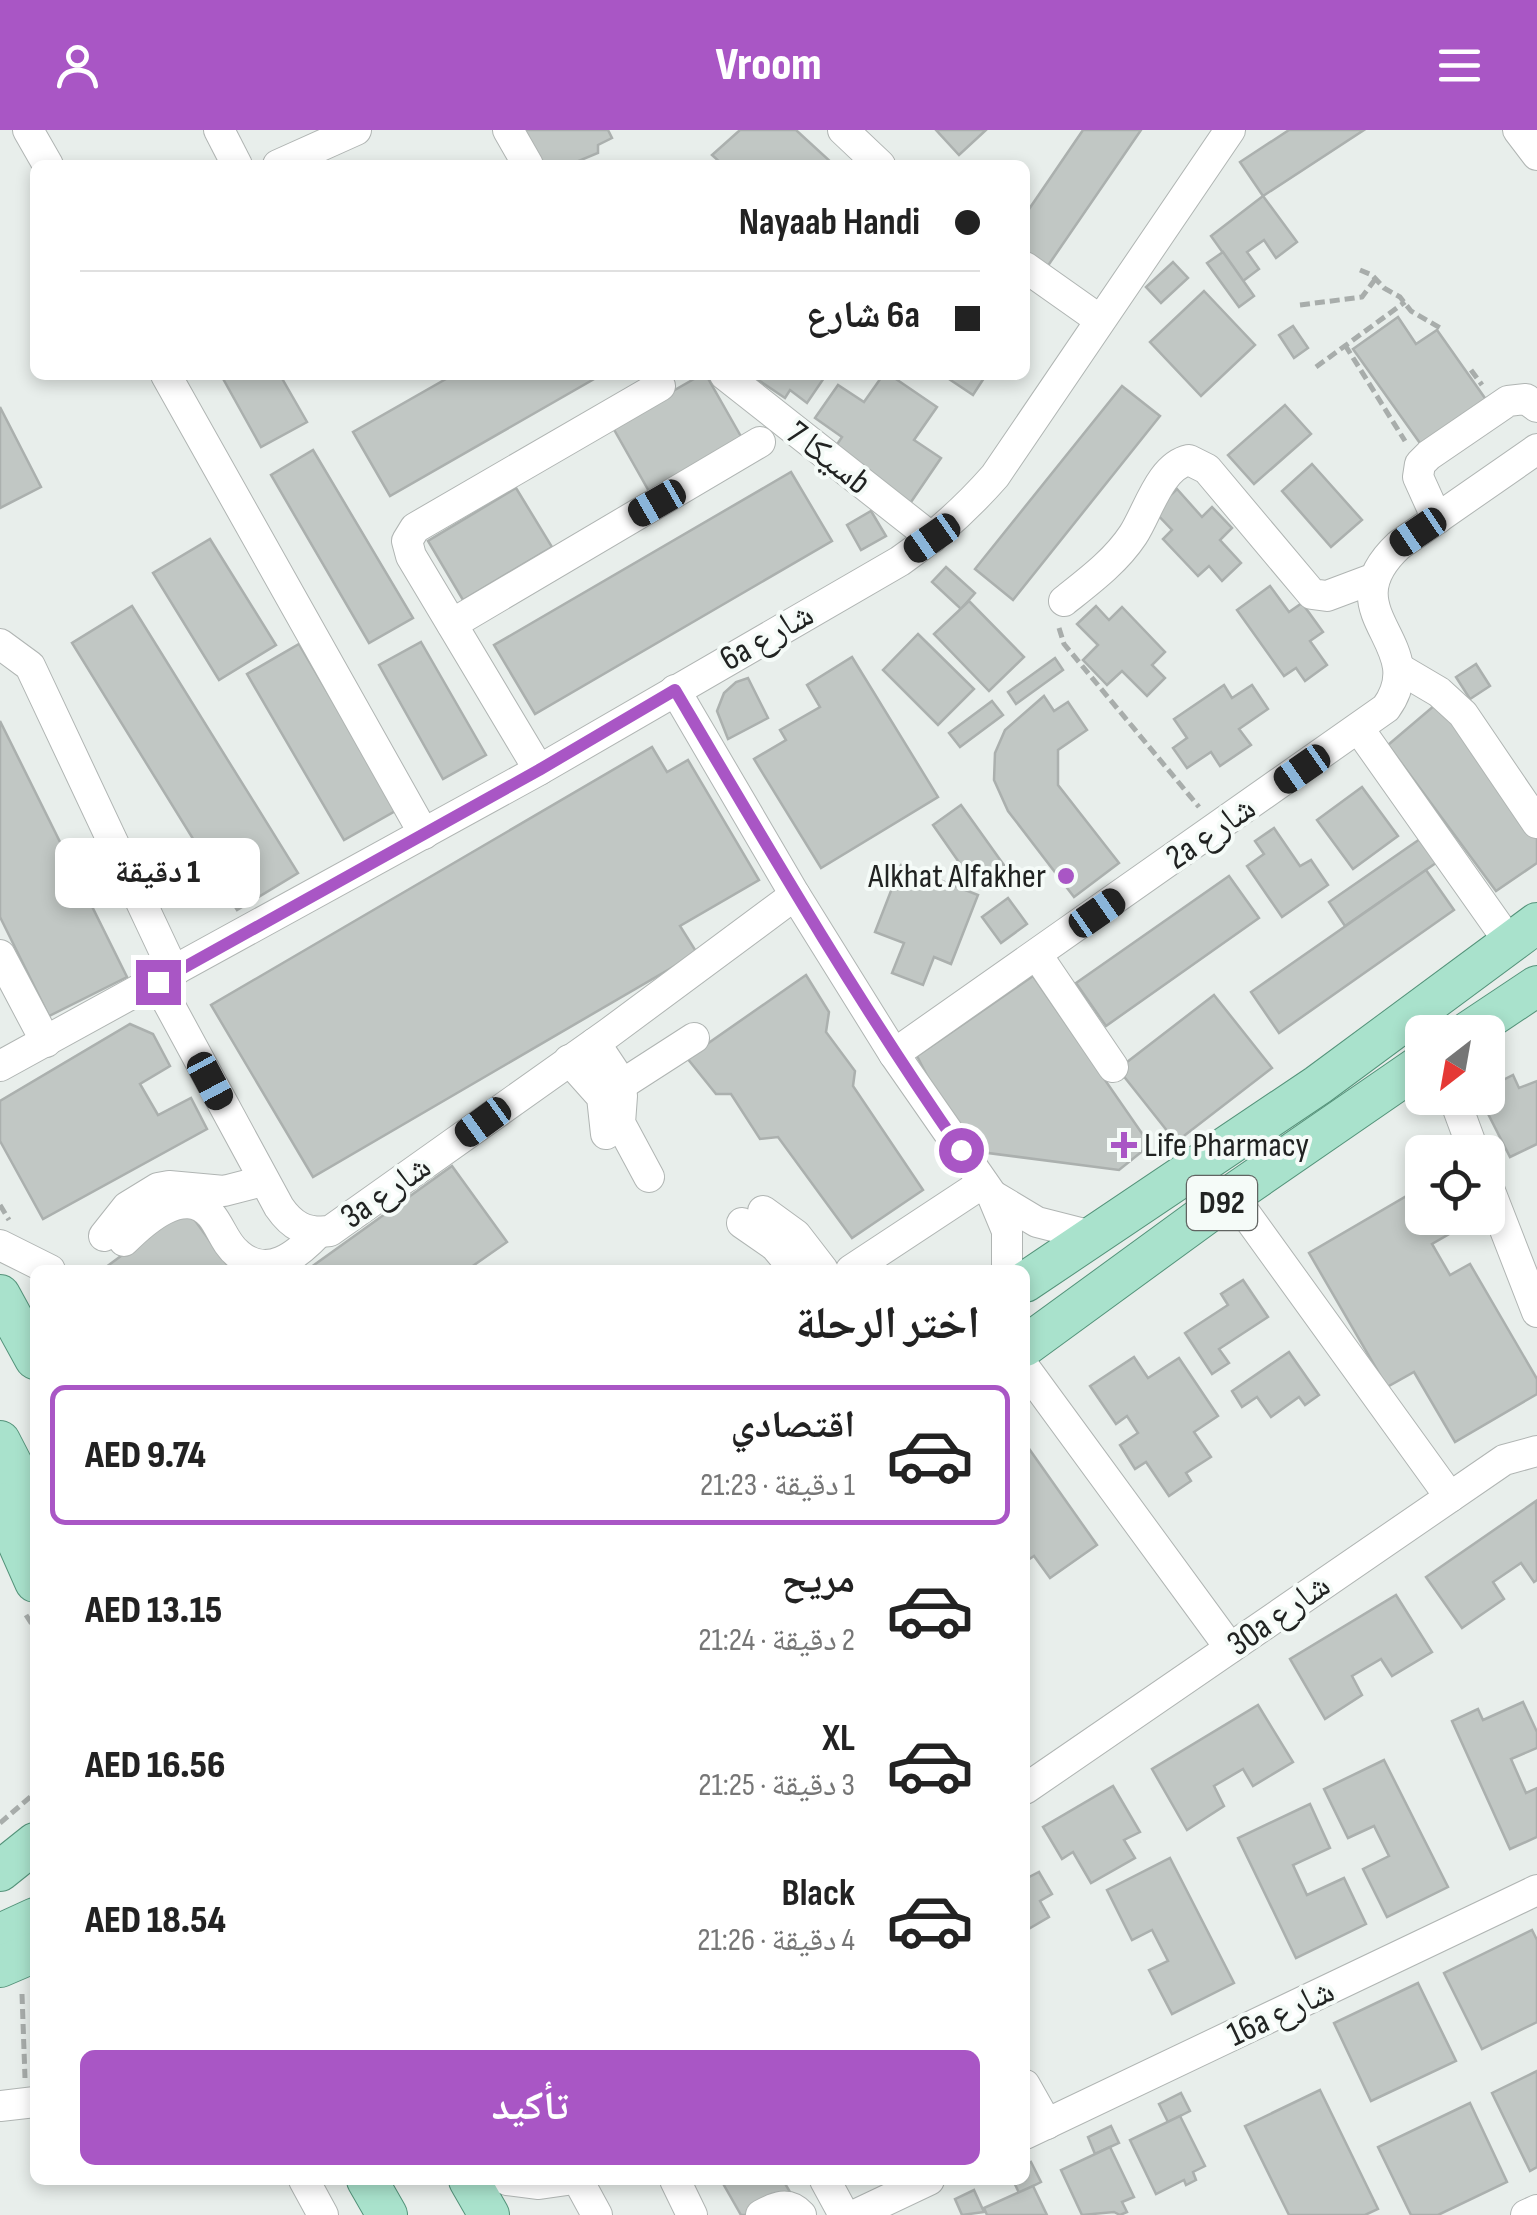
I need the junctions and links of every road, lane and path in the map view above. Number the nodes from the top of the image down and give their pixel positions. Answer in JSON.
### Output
{"nodes":[{"id":1,"x":28,"y":130,"type":"edge"},
{"id":2,"x":219,"y":130,"type":"edge"},
{"id":3,"x":356,"y":130,"type":"edge"},
{"id":4,"x":508,"y":130,"type":"edge"},
{"id":5,"x":843,"y":130,"type":"edge"},
{"id":6,"x":1230,"y":130,"type":"edge"},
{"id":7,"x":1518,"y":130,"type":"edge"},
{"id":8,"x":1537,"y":156,"type":"edge"},
{"id":9,"x":45,"y":160,"type":"edge"},
{"id":10,"x":234,"y":160,"type":"edge"},
{"id":11,"x":289,"y":160,"type":"edge"},
{"id":12,"x":525,"y":160,"type":"edge"},
{"id":13,"x":875,"y":160,"type":"edge"},
{"id":14,"x":1360,"y":270,"type":"dead end"},
{"id":15,"x":1030,"y":271,"type":"edge"},
{"id":16,"x":1376,"y":278,"type":"junction"},
{"id":17,"x":1404,"y":302,"type":"junction"},
{"id":18,"x":1300,"y":305,"type":"dead end"},
{"id":19,"x":1100,"y":320,"type":"junction"},
{"id":20,"x":1442,"y":329,"type":"dead end"},
{"id":21,"x":1345,"y":345,"type":"junction"},
{"id":22,"x":1316,"y":367,"type":"dead end"},
{"id":23,"x":169,"y":380,"type":"edge"},
{"id":24,"x":731,"y":380,"type":"edge"},
{"id":25,"x":660,"y":386,"type":"dead end"},
{"id":26,"x":1537,"y":407,"type":"edge"},
{"id":27,"x":760,"y":442,"type":"dead end"},
{"id":28,"x":1537,"y":449,"type":"edge"},
{"id":29,"x":1420,"y":464,"type":"junction"},
{"id":30,"x":1437,"y":519,"type":"junction"},
{"id":31,"x":932,"y":538,"type":"junction"},
{"id":32,"x":1374,"y":578,"type":"junction"},
{"id":33,"x":1064,"y":602,"type":"joint"},
{"id":34,"x":452,"y":624,"type":"junction"},
{"id":35,"x":1,"y":646,"type":"edge"},
{"id":36,"x":1400,"y":669,"type":"junction"},
{"id":37,"x":675,"y":690,"type":"junction"},
{"id":38,"x":1359,"y":729,"type":"junction"},
{"id":39,"x":539,"y":770,"type":"junction"},
{"id":40,"x":1537,"y":823,"type":"edge"},
{"id":41,"x":1217,"y":828,"type":"junction"},
{"id":42,"x":424,"y":834,"type":"junction"},
{"id":43,"x":796,"y":895,"type":"junction"},
{"id":44,"x":1524,"y":933,"type":"edge"},
{"id":45,"x":0,"y":955,"type":"edge"},
{"id":46,"x":1038,"y":955,"type":"junction"},
{"id":47,"x":166,"y":977,"type":"junction"},
{"id":48,"x":1537,"y":986,"type":"edge"},
{"id":49,"x":1495,"y":1015,"type":"edge"},
{"id":50,"x":694,"y":1038,"type":"dead end"},
{"id":51,"x":46,"y":1042,"type":"junction"},
{"id":52,"x":595,"y":1043,"type":"junction"},
{"id":53,"x":894,"y":1054,"type":"junction"},
{"id":54,"x":569,"y":1060,"type":"junction"},
{"id":55,"x":0,"y":1066,"type":"edge"},
{"id":56,"x":1112,"y":1067,"type":"dead end"},
{"id":57,"x":1405,"y":1076,"type":"edge"},
{"id":58,"x":611,"y":1092,"type":"junction"},
{"id":59,"x":263,"y":1181,"type":"junction"},
{"id":60,"x":641,"y":1181,"type":"dead end"},
{"id":61,"x":988,"y":1189,"type":"junction"},
{"id":62,"x":1232,"y":1196,"type":"junction"},
{"id":63,"x":1505,"y":1230,"type":"edge"},
{"id":64,"x":318,"y":1232,"type":"junction"},
{"id":65,"x":1092,"y":1236,"type":"junction"},
{"id":66,"x":0,"y":1246,"type":"edge"},
{"id":67,"x":40,"y":1265,"type":"edge"},
{"id":68,"x":791,"y":1265,"type":"edge"},
{"id":69,"x":819,"y":1265,"type":"edge"},
{"id":70,"x":858,"y":1265,"type":"edge"},
{"id":71,"x":1007,"y":1265,"type":"edge"},
{"id":72,"x":1030,"y":1279,"type":"edge"},
{"id":73,"x":0,"y":1295,"type":"edge"},
{"id":74,"x":1537,"y":1312,"type":"edge"},
{"id":75,"x":1030,"y":1342,"type":"edge"},
{"id":76,"x":30,"y":1350,"type":"edge"},
{"id":77,"x":1030,"y":1375,"type":"edge"},
{"id":78,"x":0,"y":1420,"type":"edge"},
{"id":79,"x":0,"y":1441,"type":"edge"},
{"id":80,"x":30,"y":1450,"type":"edge"},
{"id":81,"x":1537,"y":1451,"type":"edge"},
{"id":82,"x":1450,"y":1497,"type":"junction"},
{"id":83,"x":30,"y":1499,"type":"edge"},
{"id":84,"x":0,"y":1503,"type":"edge"},
{"id":85,"x":30,"y":1571,"type":"edge"},
{"id":86,"x":1230,"y":1648,"type":"junction"},
{"id":87,"x":1030,"y":1786,"type":"edge"},
{"id":88,"x":30,"y":1797,"type":"edge"},
{"id":89,"x":0,"y":1823,"type":"edge"},
{"id":90,"x":30,"y":1847,"type":"edge"},
{"id":91,"x":30,"y":1869,"type":"edge"},
{"id":92,"x":0,"y":1871,"type":"edge"},
{"id":93,"x":0,"y":1883,"type":"edge"},
{"id":94,"x":1537,"y":1890,"type":"edge"},
{"id":95,"x":30,"y":1920,"type":"edge"},
{"id":96,"x":0,"y":1934,"type":"edge"},
{"id":97,"x":18,"y":1976,"type":"edge"},
{"id":98,"x":20,"y":2104,"type":"edge"},
{"id":99,"x":1036,"y":2129,"type":"edge"},
{"id":100,"x":307,"y":2185,"type":"edge"},
{"id":101,"x":370,"y":2185,"type":"edge"},
{"id":102,"x":473,"y":2185,"type":"edge"},
{"id":103,"x":581,"y":2185,"type":"edge"},
{"id":104,"x":677,"y":2185,"type":"edge"},
{"id":105,"x":829,"y":2185,"type":"edge"},
{"id":106,"x":918,"y":2185,"type":"edge"},
{"id":107,"x":1537,"y":2210,"type":"edge"},
{"id":108,"x":323,"y":2215,"type":"edge"},
{"id":109,"x":386,"y":2215,"type":"edge"},
{"id":110,"x":489,"y":2215,"type":"edge"},
{"id":111,"x":597,"y":2215,"type":"edge"},
{"id":112,"x":692,"y":2215,"type":"edge"},
{"id":113,"x":761,"y":2215,"type":"edge"},
{"id":114,"x":801,"y":2215,"type":"edge"},
{"id":115,"x":844,"y":2215,"type":"edge"},
{"id":116,"x":855,"y":2215,"type":"edge"},
{"id":117,"x":1526,"y":2215,"type":"edge"}],
"edges":[{"from":1,"to":9,"type":"street"},
{"from":2,"to":10,"type":"street"},
{"from":3,"to":11,"type":"street"},
{"from":4,"to":12,"type":"street"},
{"from":5,"to":13,"type":"street"},
{"from":6,"to":19,"type":"street","name":"6a شارع"},
{"from":7,"to":8,"type":"street"},
{"from":14,"to":16,"type":"path"},
{"from":15,"to":19,"type":"street"},
{"from":16,"to":17,"type":"path"},
{"from":16,"to":18,"type":"path"},
{"from":17,"to":20,"type":"path"},
{"from":17,"to":21,"type":"path"},
{"from":19,"to":31,"type":"street","name":"6a شارع"},
{"from":21,"to":22,"type":"path"},
{"from":21,"to":29,"type":"path"},
{"from":23,"to":42,"type":"street"},
{"from":24,"to":31,"type":"street","name":"سيكا 7b"},
{"from":25,"to":34,"type":"street"},
{"from":26,"to":29,"type":"street"},
{"from":27,"to":34,"type":"street"},
{"from":28,"to":30,"type":"street"},
{"from":29,"to":30,"type":"street"},
{"from":30,"to":32,"type":"street"},
{"from":31,"to":37,"type":"street","name":"6a شارع"},
{"from":32,"to":33,"type":"street"},
{"from":32,"to":36,"type":"street"},
{"from":33,"to":41,"type":"path"},
{"from":34,"to":39,"type":"street"},
{"from":35,"to":47,"type":"street","name":"3a شارع"},
{"from":36,"to":38,"type":"street","name":"2a شارع"},
{"from":36,"to":40,"type":"street"},
{"from":37,"to":39,"type":"street","name":"6a شارع"},
{"from":37,"to":43,"type":"street"},
{"from":38,"to":41,"type":"street","name":"2a شارع"},
{"from":38,"to":44,"type":"street"},
{"from":39,"to":42,"type":"street","name":"6a شارع"},
{"from":41,"to":46,"type":"street","name":"2a شارع"},
{"from":42,"to":47,"type":"street","name":"6a شارع"},
{"from":43,"to":52,"type":"street","name":"3a شارع"},
{"from":43,"to":53,"type":"street"},
{"from":44,"to":65,"type":"main road","number":"D92"},
{"from":45,"to":51,"type":"street"},
{"from":46,"to":53,"type":"street","name":"2a شارع"},
{"from":46,"to":56,"type":"street"},
{"from":47,"to":51,"type":"street","name":"6a شارع"},
{"from":47,"to":59,"type":"street","name":"3a شارع"},
{"from":48,"to":49,"type":"main road"},
{"from":50,"to":58,"type":"street"},
{"from":51,"to":55,"type":"street","name":"6a شارع"},
{"from":52,"to":54,"type":"street","name":"3a شارع"},
{"from":52,"to":58,"type":"street"},
{"from":53,"to":61,"type":"street"},
{"from":54,"to":58,"type":"street"},
{"from":54,"to":64,"type":"street","name":"3a شارع"},
{"from":57,"to":62,"type":"main road","number":"D92"},
{"from":58,"to":60,"type":"street"},
{"from":59,"to":64,"type":"street","name":"3a شارع"},
{"from":59,"to":64,"type":"street"},
{"from":61,"to":65,"type":"street"},
{"from":61,"to":70,"type":"street"},
{"from":61,"to":71,"type":"street"},
{"from":62,"to":75,"type":"main road","number":"D92"},
{"from":62,"to":82,"type":"street"},
{"from":63,"to":74,"type":"street"},
{"from":65,"to":72,"type":"main road","number":"D92"},
{"from":66,"to":67,"type":"street"},
{"from":68,"to":69,"type":"street"},
{"from":73,"to":76,"type":"main road"},
{"from":77,"to":86,"type":"street"},
{"from":78,"to":80,"type":"main road"},
{"from":79,"to":83,"type":"main road"},
{"from":81,"to":82,"type":"street","name":"30a شارع"},
{"from":82,"to":86,"type":"street","name":"30a شارع"},
{"from":84,"to":85,"type":"main road"},
{"from":86,"to":87,"type":"street","name":"30a شارع"},
{"from":88,"to":89,"type":"path"},
{"from":90,"to":92,"type":"main road"},
{"from":91,"to":93,"type":"main road"},
{"from":94,"to":99,"type":"street","name":"16a شارع"},
{"from":95,"to":96,"type":"main road"},
{"from":97,"to":98,"type":"path"},
{"from":100,"to":108,"type":"street"},
{"from":101,"to":109,"type":"main road"},
{"from":102,"to":110,"type":"main road"},
{"from":103,"to":111,"type":"street"},
{"from":104,"to":112,"type":"street"},
{"from":105,"to":115,"type":"street"},
{"from":106,"to":116,"type":"street"},
{"from":107,"to":117,"type":"street"},
{"from":113,"to":114,"type":"street"}]}
